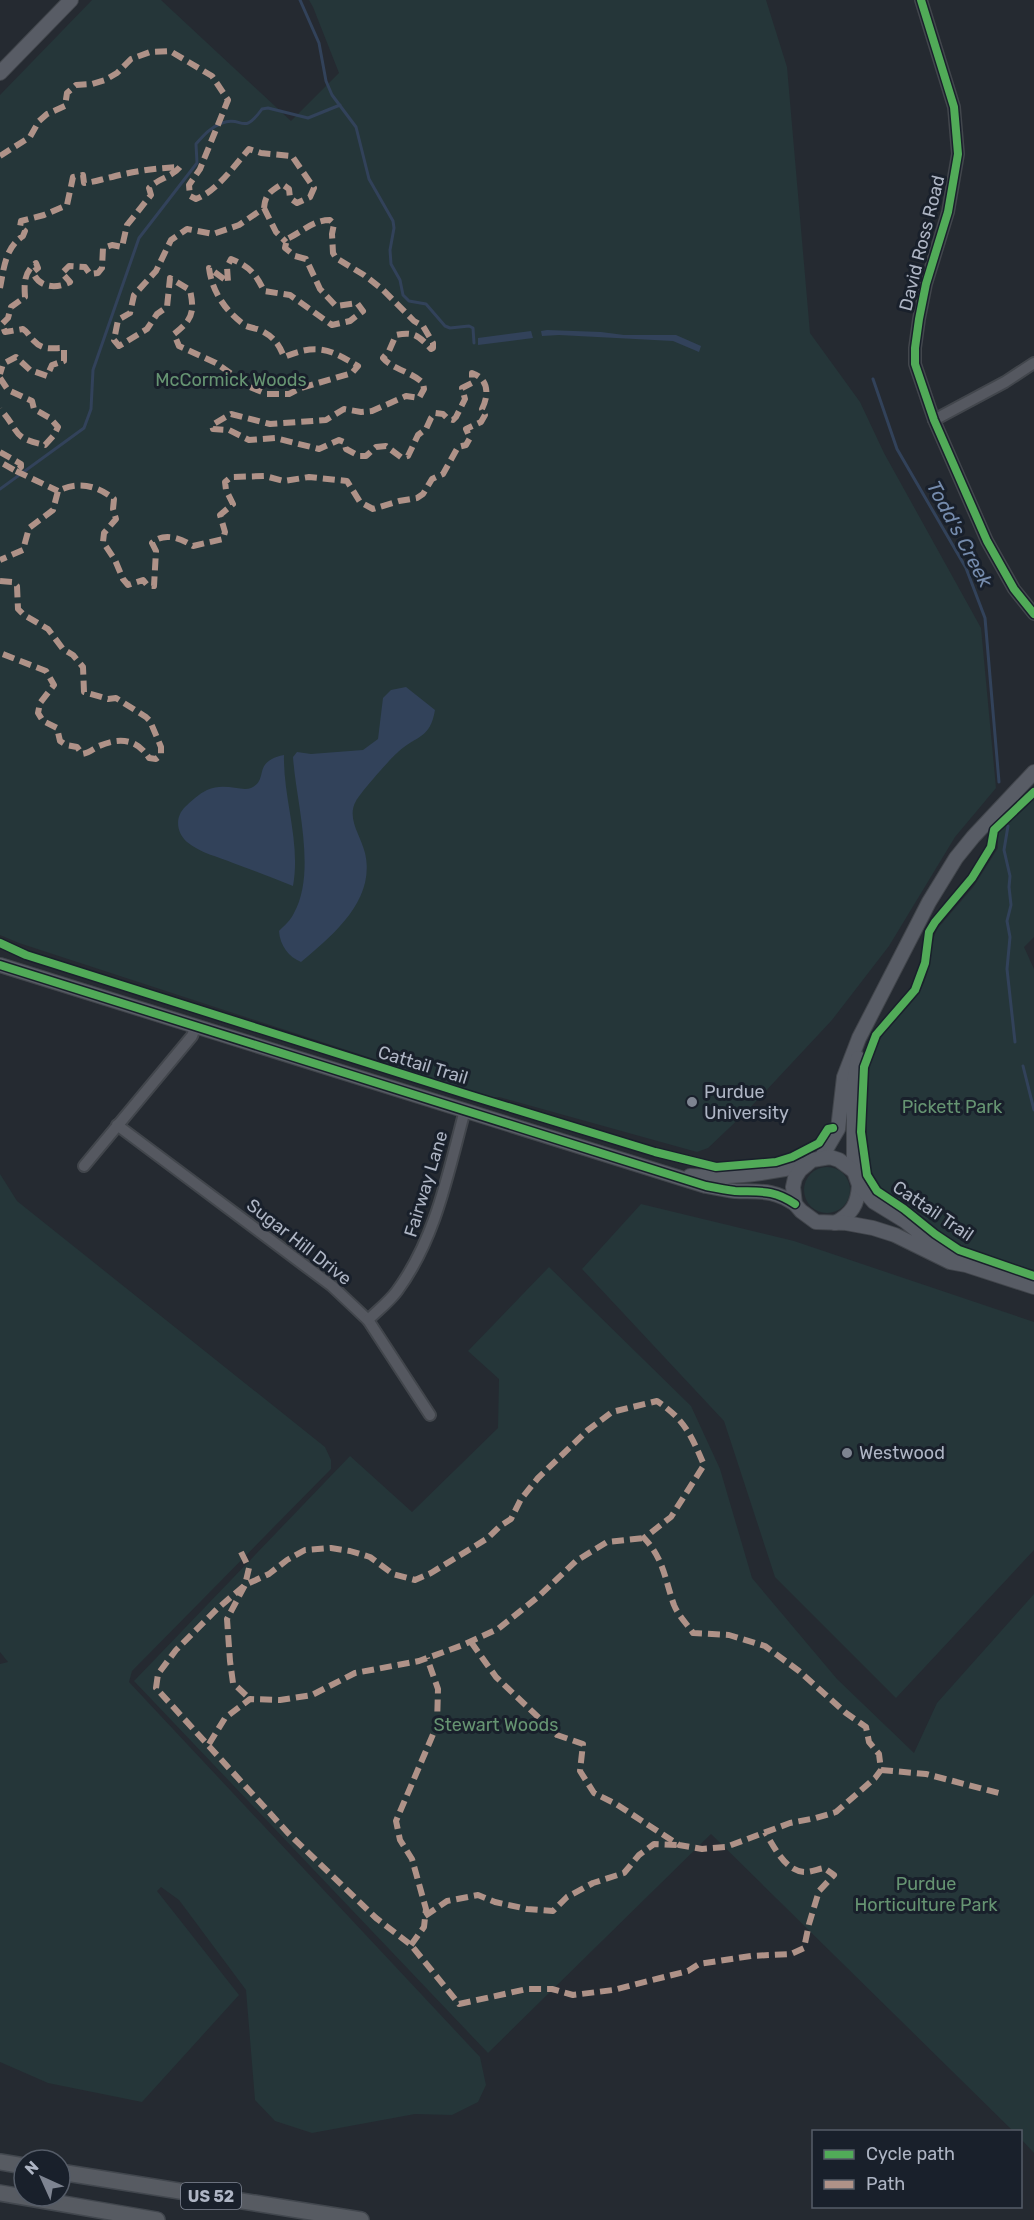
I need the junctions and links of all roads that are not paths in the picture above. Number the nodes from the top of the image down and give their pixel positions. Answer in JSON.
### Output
{"nodes":[{"id":1,"x":71,"y":0,"type":"edge"},
{"id":2,"x":921,"y":0,"type":"edge"},
{"id":3,"x":0,"y":73,"type":"edge"},
{"id":4,"x":1034,"y":363,"type":"edge"},
{"id":5,"x":934,"y":420,"type":"junction"},
{"id":6,"x":1034,"y":614,"type":"edge"},
{"id":7,"x":1034,"y":772,"type":"edge"},
{"id":8,"x":0,"y":965,"type":"edge"},
{"id":9,"x":873,"y":1014,"type":"junction"},
{"id":10,"x":196,"y":1026,"type":"junction"},
{"id":11,"x":465,"y":1110,"type":"junction"},
{"id":12,"x":117,"y":1125,"type":"junction"},
{"id":13,"x":820,"y":1158,"type":"junction"},
{"id":14,"x":807,"y":1164,"type":"junction"},
{"id":15,"x":84,"y":1166,"type":"dead end"},
{"id":16,"x":675,"y":1176,"type":"junction"},
{"id":17,"x":857,"y":1178,"type":"junction"},
{"id":18,"x":795,"y":1204,"type":"junction"},
{"id":19,"x":835,"y":1223,"type":"junction"},
{"id":20,"x":966,"y":1265,"type":"junction"},
{"id":21,"x":1034,"y":1287,"type":"edge"},
{"id":22,"x":368,"y":1320,"type":"junction"},
{"id":23,"x":430,"y":1415,"type":"dead end"},
{"id":24,"x":72,"y":2174,"type":"edge"},
{"id":25,"x":0,"y":2193,"type":"edge"},
{"id":26,"x":158,"y":2220,"type":"edge"},
{"id":27,"x":361,"y":2220,"type":"edge"}],
"edges":[{"from":1,"to":3,"type":"street"},
{"from":2,"to":5,"type":"street","name":"David Ross Road"},
{"from":4,"to":5,"type":"street"},
{"from":5,"to":6,"type":"street","name":"David Ross Road"},
{"from":7,"to":9,"type":"street"},
{"from":8,"to":10,"type":"street"},
{"from":9,"to":13,"type":"street"},
{"from":9,"to":17,"type":"street"},
{"from":10,"to":11,"type":"street"},
{"from":10,"to":12,"type":"street"},
{"from":11,"to":16,"type":"street"},
{"from":11,"to":22,"type":"street","name":"Fairway Lane"},
{"from":12,"to":15,"type":"street"},
{"from":12,"to":22,"type":"street","name":"Sugar Hill Drive"},
{"from":13,"to":14,"type":"street"},
{"from":13,"to":17,"type":"street"},
{"from":14,"to":16,"type":"street"},
{"from":14,"to":18,"type":"street"},
{"from":16,"to":18,"type":"street"},
{"from":17,"to":19,"type":"street"},
{"from":17,"to":20,"type":"street"},
{"from":18,"to":19,"type":"street"},
{"from":19,"to":20,"type":"street"},
{"from":20,"to":21,"type":"street"},
{"from":22,"to":23,"type":"street","name":"Sugar Hill Drive"},
{"from":24,"to":27,"type":"main road","number":"US 52"},
{"from":25,"to":26,"type":"main road","number":"US 52"}]}
